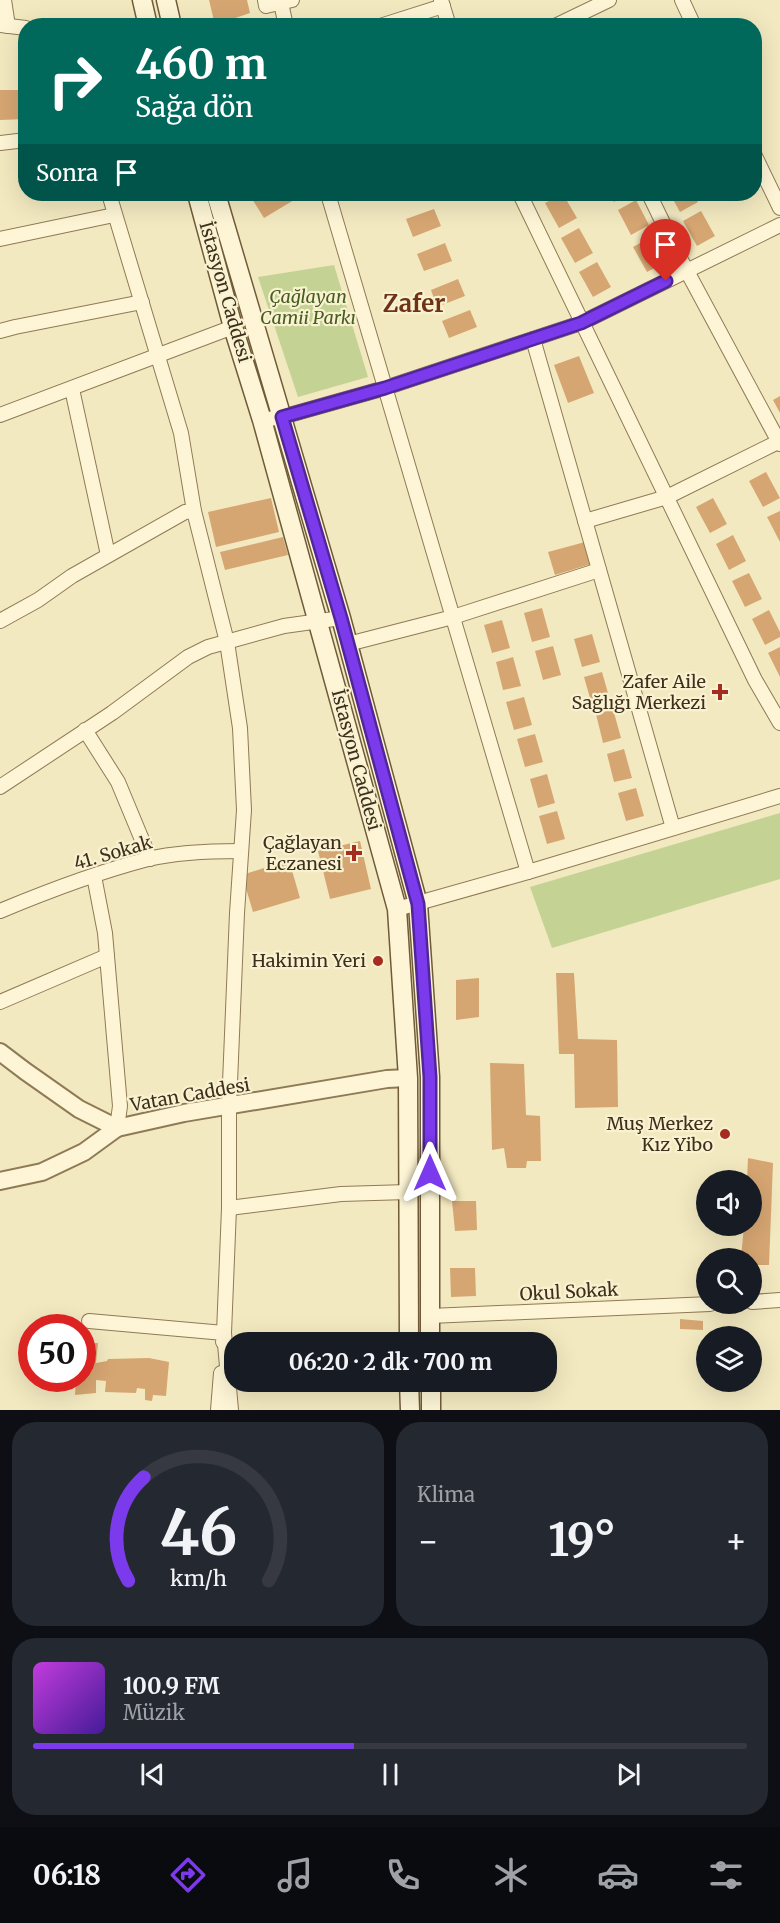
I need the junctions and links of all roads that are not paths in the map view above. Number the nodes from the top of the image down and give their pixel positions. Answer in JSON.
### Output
{"nodes":[{"id":1,"x":4,"y":0,"type":"edge"},
{"id":2,"x":142,"y":0,"type":"edge"},
{"id":3,"x":166,"y":0,"type":"edge"},
{"id":4,"x":265,"y":0,"type":"edge"},
{"id":5,"x":609,"y":0,"type":"edge"},
{"id":6,"x":682,"y":0,"type":"edge"},
{"id":7,"x":286,"y":1,"type":"edge"},
{"id":8,"x":442,"y":3,"type":"edge"},
{"id":9,"x":146,"y":18,"type":"edge"},
{"id":10,"x":170,"y":18,"type":"edge"},
{"id":11,"x":285,"y":18,"type":"edge"},
{"id":12,"x":402,"y":18,"type":"edge"},
{"id":13,"x":447,"y":18,"type":"edge"},
{"id":14,"x":574,"y":18,"type":"edge"},
{"id":15,"x":690,"y":18,"type":"edge"},
{"id":16,"x":4,"y":26,"type":"edge"},
{"id":17,"x":18,"y":141,"type":"edge"},
{"id":18,"x":0,"y":143,"type":"edge"},
{"id":19,"x":762,"y":171,"type":"edge"},
{"id":20,"x":111,"y":201,"type":"edge"},
{"id":21,"x":198,"y":201,"type":"edge"},
{"id":22,"x":218,"y":201,"type":"edge"},
{"id":23,"x":330,"y":201,"type":"edge"},
{"id":24,"x":523,"y":201,"type":"edge"},
{"id":25,"x":652,"y":201,"type":"edge"},
{"id":26,"x":780,"y":208,"type":"edge"},
{"id":27,"x":114,"y":215,"type":"junction"},
{"id":28,"x":780,"y":225,"type":"edge"},
{"id":29,"x":0,"y":239,"type":"edge"},
{"id":30,"x":687,"y":271,"type":"junction"},
{"id":31,"x":142,"y":302,"type":"junction"},
{"id":32,"x":581,"y":323,"type":"junction"},
{"id":33,"x":233,"y":327,"type":"junction"},
{"id":34,"x":0,"y":332,"type":"edge"},
{"id":35,"x":533,"y":339,"type":"junction"},
{"id":36,"x":157,"y":356,"type":"junction"},
{"id":37,"x":385,"y":388,"type":"junction"},
{"id":38,"x":72,"y":389,"type":"junction"},
{"id":39,"x":0,"y":415,"type":"edge"},
{"id":40,"x":282,"y":417,"type":"junction"},
{"id":41,"x":262,"y":420,"type":"junction"},
{"id":42,"x":780,"y":442,"type":"edge"},
{"id":43,"x":667,"y":497,"type":"junction"},
{"id":44,"x":194,"y":511,"type":"junction"},
{"id":45,"x":585,"y":521,"type":"junction"},
{"id":46,"x":108,"y":555,"type":"junction"},
{"id":47,"x":599,"y":570,"type":"junction"},
{"id":48,"x":453,"y":616,"type":"junction"},
{"id":49,"x":341,"y":618,"type":"junction"},
{"id":50,"x":0,"y":621,"type":"edge"},
{"id":51,"x":317,"y":622,"type":"junction"},
{"id":52,"x":227,"y":642,"type":"junction"},
{"id":53,"x":348,"y":644,"type":"junction"},
{"id":54,"x":780,"y":723,"type":"edge"},
{"id":55,"x":85,"y":730,"type":"junction"},
{"id":56,"x":0,"y":787,"type":"edge"},
{"id":57,"x":780,"y":796,"type":"edge"},
{"id":58,"x":673,"y":828,"type":"junction"},
{"id":59,"x":240,"y":851,"type":"junction"},
{"id":60,"x":150,"y":859,"type":"junction"},
{"id":61,"x":528,"y":872,"type":"junction"},
{"id":62,"x":94,"y":876,"type":"junction"},
{"id":63,"x":418,"y":904,"type":"junction"},
{"id":64,"x":397,"y":909,"type":"junction"},
{"id":65,"x":0,"y":911,"type":"edge"},
{"id":66,"x":107,"y":956,"type":"junction"},
{"id":67,"x":0,"y":1002,"type":"edge"},
{"id":68,"x":0,"y":1052,"type":"edge"},
{"id":69,"x":408,"y":1078,"type":"junction"},
{"id":70,"x":229,"y":1107,"type":"junction"},
{"id":71,"x":117,"y":1128,"type":"junction"},
{"id":72,"x":0,"y":1180,"type":"edge"},
{"id":73,"x":408,"y":1192,"type":"junction"},
{"id":74,"x":229,"y":1208,"type":"junction"},
{"id":75,"x":780,"y":1300,"type":"edge"},
{"id":76,"x":762,"y":1301,"type":"edge"},
{"id":77,"x":696,"y":1305,"type":"edge"},
{"id":78,"x":430,"y":1316,"type":"junction"},
{"id":79,"x":96,"y":1322,"type":"edge"},
{"id":80,"x":224,"y":1332,"type":"edge"},
{"id":81,"x":409,"y":1332,"type":"edge"},
{"id":82,"x":430,"y":1332,"type":"edge"},
{"id":83,"x":224,"y":1333,"type":"joint"},
{"id":84,"x":229,"y":1392,"type":"edge"},
{"id":85,"x":410,"y":1392,"type":"edge"},
{"id":86,"x":431,"y":1392,"type":"edge"},
{"id":87,"x":218,"y":1410,"type":"edge"},
{"id":88,"x":231,"y":1410,"type":"edge"},
{"id":89,"x":410,"y":1410,"type":"edge"},
{"id":90,"x":431,"y":1410,"type":"edge"}],
"edges":[{"from":1,"to":16,"type":"street"},
{"from":2,"to":9,"type":"main road"},
{"from":3,"to":10,"type":"main road"},
{"from":4,"to":7,"type":"street"},
{"from":5,"to":14,"type":"street"},
{"from":6,"to":15,"type":"street"},
{"from":7,"to":11,"type":"street"},
{"from":8,"to":12,"type":"street"},
{"from":8,"to":13,"type":"street"},
{"from":17,"to":18,"type":"street"},
{"from":19,"to":26,"type":"street"},
{"from":20,"to":27,"type":"street"},
{"from":21,"to":33,"type":"main road","name":"İstasyon Caddesi"},
{"from":22,"to":40,"type":"main road","name":"İstasyon Caddesi"},
{"from":23,"to":37,"type":"street"},
{"from":24,"to":32,"type":"street"},
{"from":25,"to":30,"type":"street"},
{"from":27,"to":29,"type":"street"},
{"from":27,"to":31,"type":"street"},
{"from":28,"to":30,"type":"street"},
{"from":30,"to":32,"type":"street"},
{"from":30,"to":42,"type":"street"},
{"from":31,"to":34,"type":"street"},
{"from":31,"to":36,"type":"street"},
{"from":32,"to":35,"type":"street"},
{"from":32,"to":43,"type":"street"},
{"from":33,"to":36,"type":"street"},
{"from":33,"to":41,"type":"main road","name":"İstasyon Caddesi"},
{"from":35,"to":37,"type":"street"},
{"from":35,"to":45,"type":"street"},
{"from":36,"to":38,"type":"street"},
{"from":36,"to":44,"type":"street"},
{"from":37,"to":40,"type":"street"},
{"from":37,"to":48,"type":"street"},
{"from":38,"to":39,"type":"street"},
{"from":38,"to":46,"type":"street"},
{"from":40,"to":41,"type":"street"},
{"from":40,"to":49,"type":"main road","name":"İstasyon Caddesi"},
{"from":41,"to":51,"type":"main road","name":"İstasyon Caddesi"},
{"from":42,"to":43,"type":"street"},
{"from":43,"to":45,"type":"street"},
{"from":43,"to":54,"type":"street"},
{"from":44,"to":46,"type":"street"},
{"from":44,"to":52,"type":"street"},
{"from":45,"to":47,"type":"street"},
{"from":46,"to":50,"type":"street"},
{"from":47,"to":48,"type":"street"},
{"from":47,"to":58,"type":"street"},
{"from":48,"to":53,"type":"street"},
{"from":48,"to":61,"type":"street"},
{"from":49,"to":51,"type":"street"},
{"from":49,"to":53,"type":"main road","name":"İstasyon Caddesi"},
{"from":51,"to":52,"type":"street"},
{"from":51,"to":64,"type":"main road","name":"İstasyon Caddesi"},
{"from":52,"to":55,"type":"street"},
{"from":52,"to":59,"type":"street"},
{"from":53,"to":63,"type":"main road","name":"İstasyon Caddesi"},
{"from":55,"to":56,"type":"street"},
{"from":55,"to":60,"type":"street"},
{"from":57,"to":58,"type":"street"},
{"from":58,"to":61,"type":"street"},
{"from":59,"to":60,"type":"street","name":"41. Sokak"},
{"from":59,"to":70,"type":"street"},
{"from":60,"to":62,"type":"street","name":"41. Sokak"},
{"from":61,"to":63,"type":"street"},
{"from":62,"to":65,"type":"street","name":"41. Sokak"},
{"from":62,"to":66,"type":"street"},
{"from":63,"to":64,"type":"street"},
{"from":63,"to":78,"type":"main road","name":"İstasyon Caddesi"},
{"from":64,"to":69,"type":"main road","name":"İstasyon Caddesi"},
{"from":66,"to":67,"type":"street"},
{"from":66,"to":71,"type":"street"},
{"from":68,"to":71,"type":"street","name":"Vatan Caddesi"},
{"from":69,"to":70,"type":"street","name":"Vatan Caddesi"},
{"from":69,"to":73,"type":"main road","name":"İstasyon Caddesi"},
{"from":70,"to":71,"type":"street","name":"Vatan Caddesi"},
{"from":70,"to":74,"type":"street"},
{"from":71,"to":72,"type":"street"},
{"from":73,"to":74,"type":"street"},
{"from":73,"to":81,"type":"main road","name":"İstasyon Caddesi"},
{"from":74,"to":80,"type":"street"},
{"from":75,"to":76,"type":"street"},
{"from":77,"to":78,"type":"street","name":"Okul Sokak"},
{"from":78,"to":82,"type":"main road","name":"İstasyon Caddesi"},
{"from":79,"to":83,"type":"street"},
{"from":83,"to":87,"type":"street"},
{"from":84,"to":88,"type":"street"},
{"from":85,"to":89,"type":"main road"},
{"from":86,"to":90,"type":"main road"}]}
